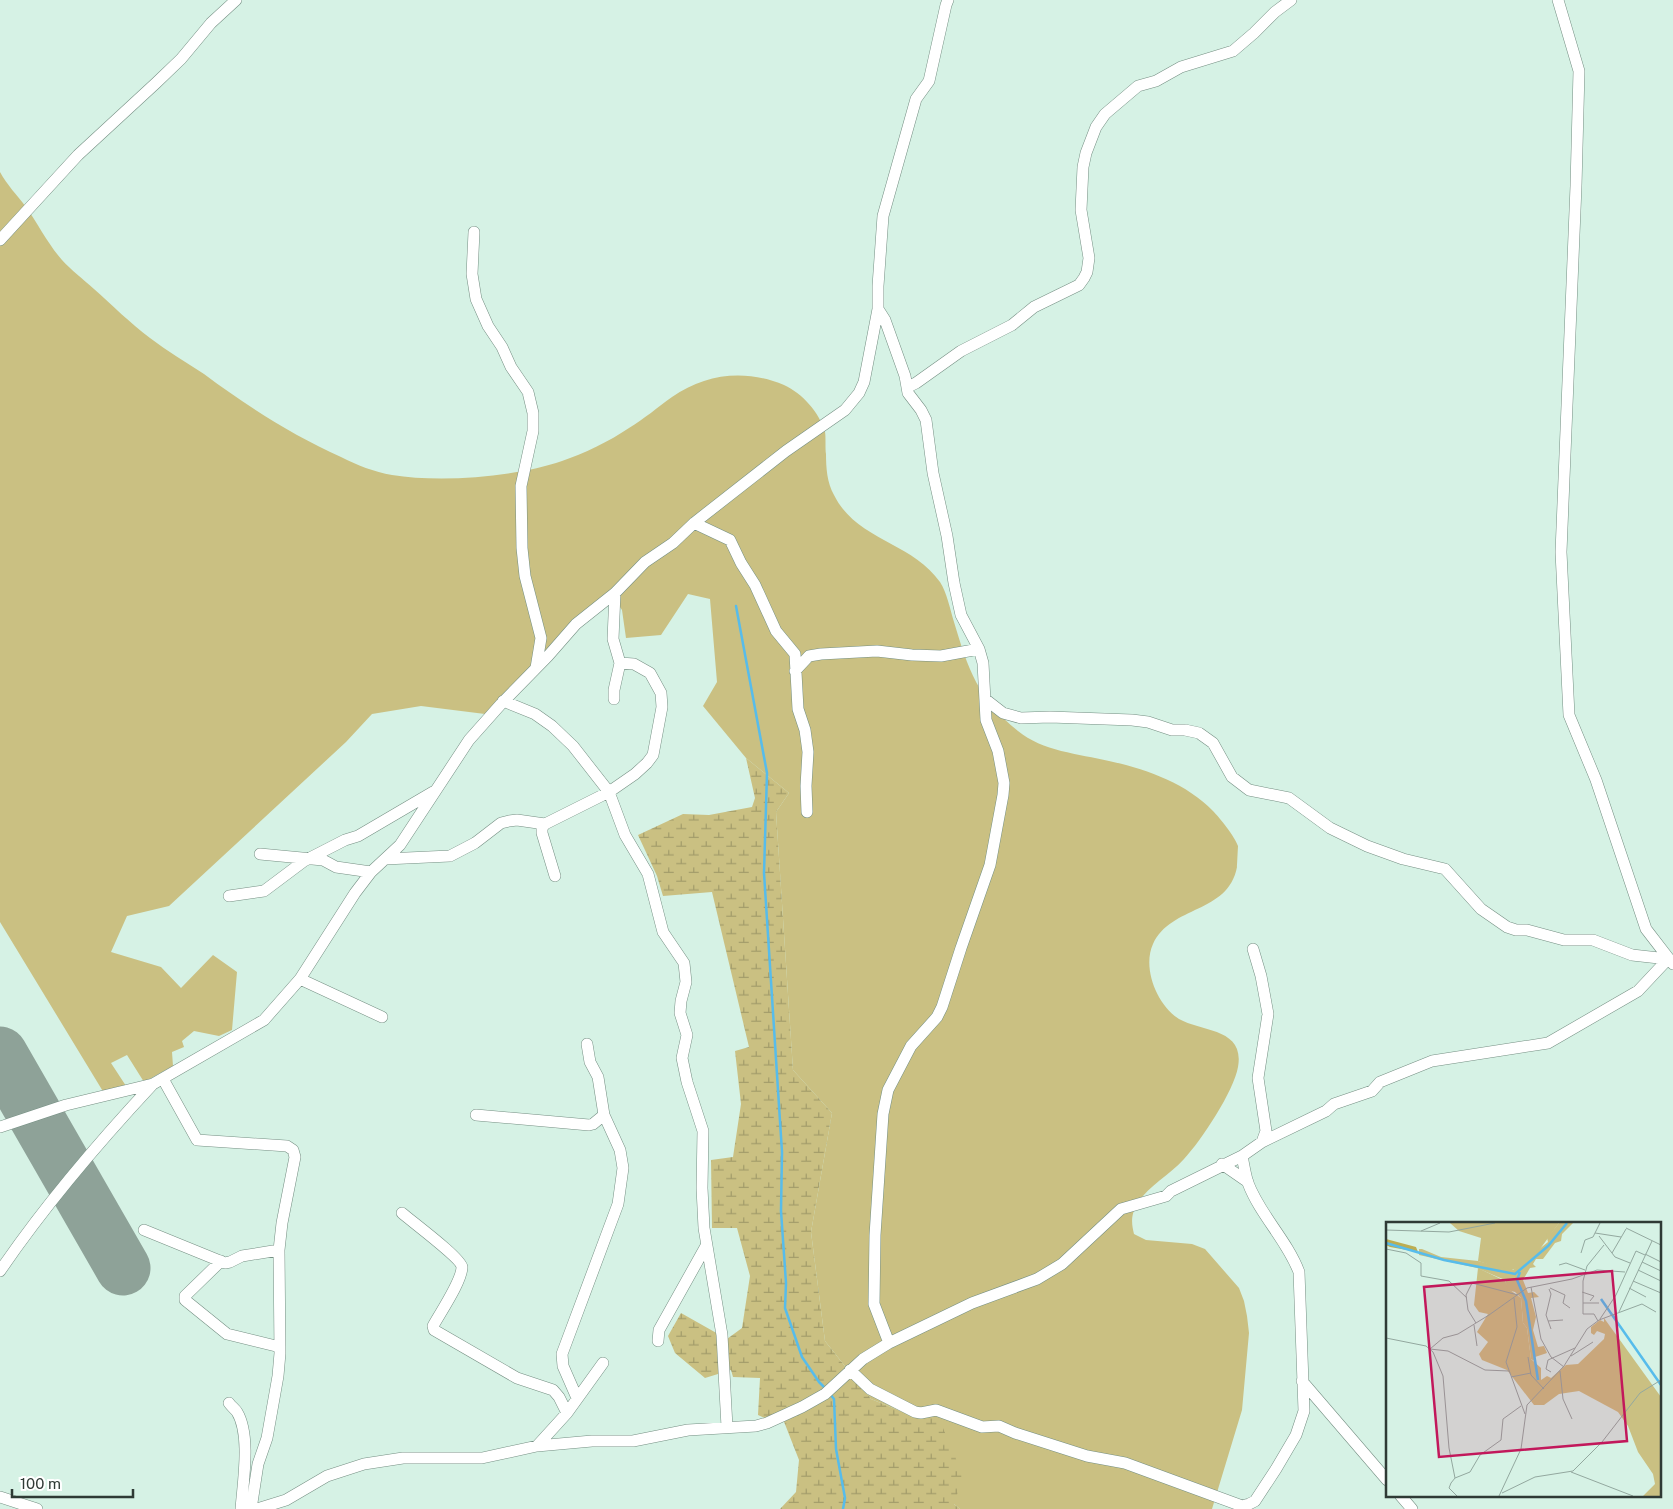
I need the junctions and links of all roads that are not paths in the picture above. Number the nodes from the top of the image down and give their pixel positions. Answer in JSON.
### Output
{"nodes":[{"id":1,"x":236,"y":0,"type":"edge"},
{"id":2,"x":948,"y":0,"type":"edge"},
{"id":3,"x":1291,"y":0,"type":"edge"},
{"id":4,"x":1558,"y":0,"type":"edge"},
{"id":5,"x":474,"y":232,"type":"dead end"},
{"id":6,"x":0,"y":240,"type":"edge"},
{"id":7,"x":878,"y":309,"type":"junction"},
{"id":8,"x":908,"y":387,"type":"junction"},
{"id":9,"x":694,"y":523,"type":"junction"},
{"id":10,"x":615,"y":593,"type":"junction"},
{"id":11,"x":979,"y":649,"type":"junction"},
{"id":12,"x":620,"y":663,"type":"junction"},
{"id":13,"x":536,"y":668,"type":"junction"},
{"id":14,"x":795,"y":671,"type":"junction"},
{"id":15,"x":614,"y":699,"type":"dead end"},
{"id":16,"x":985,"y":699,"type":"junction"},
{"id":17,"x":503,"y":701,"type":"junction"},
{"id":18,"x":436,"y":790,"type":"junction"},
{"id":19,"x":609,"y":792,"type":"junction"},
{"id":20,"x":807,"y":812,"type":"dead end"},
{"id":21,"x":545,"y":824,"type":"junction"},
{"id":22,"x":260,"y":854,"type":"dead end"},
{"id":23,"x":309,"y":859,"type":"junction"},
{"id":24,"x":385,"y":859,"type":"junction"},
{"id":25,"x":371,"y":872,"type":"junction"},
{"id":26,"x":555,"y":876,"type":"dead end"},
{"id":27,"x":229,"y":896,"type":"dead end"},
{"id":28,"x":1253,"y":949,"type":"dead end"},
{"id":29,"x":1670,"y":962,"type":"edge"},
{"id":30,"x":300,"y":979,"type":"junction"},
{"id":31,"x":382,"y":1017,"type":"dead end"},
{"id":32,"x":587,"y":1044,"type":"dead end"},
{"id":33,"x":158,"y":1081,"type":"junction"},
{"id":34,"x":476,"y":1115,"type":"dead end"},
{"id":35,"x":604,"y":1115,"type":"junction"},
{"id":36,"x":0,"y":1127,"type":"edge"},
{"id":37,"x":1262,"y":1142,"type":"junction"},
{"id":38,"x":1242,"y":1156,"type":"junction"},
{"id":39,"x":1222,"y":1164,"type":"junction"},
{"id":40,"x":1248,"y":1182,"type":"junction"},
{"id":41,"x":402,"y":1213,"type":"dead end"},
{"id":42,"x":144,"y":1230,"type":"dead end"},
{"id":43,"x":706,"y":1246,"type":"junction"},
{"id":44,"x":279,"y":1250,"type":"junction"},
{"id":45,"x":221,"y":1260,"type":"junction"},
{"id":46,"x":0,"y":1271,"type":"edge"},
{"id":47,"x":658,"y":1342,"type":"dead end"},
{"id":48,"x":889,"y":1344,"type":"junction"},
{"id":49,"x":280,"y":1347,"type":"junction"},
{"id":50,"x":603,"y":1363,"type":"dead end"},
{"id":51,"x":850,"y":1370,"type":"junction"},
{"id":52,"x":1302,"y":1381,"type":"junction"},
{"id":53,"x":576,"y":1398,"type":"junction"},
{"id":54,"x":229,"y":1403,"type":"dead end"},
{"id":55,"x":567,"y":1413,"type":"junction"},
{"id":56,"x":727,"y":1428,"type":"junction"},
{"id":57,"x":536,"y":1446,"type":"junction"},
{"id":58,"x":1386,"y":1479,"type":"edge"},
{"id":59,"x":1401,"y":1496,"type":"edge"},
{"id":60,"x":0,"y":1497,"type":"edge"},
{"id":61,"x":37,"y":1509,"type":"edge"},
{"id":62,"x":241,"y":1509,"type":"edge"},
{"id":63,"x":251,"y":1509,"type":"edge"},
{"id":64,"x":257,"y":1509,"type":"edge"},
{"id":65,"x":1412,"y":1509,"type":"edge"}],
"edges":[{"from":1,"to":6,"type":"street"},
{"from":2,"to":7,"type":"street"},
{"from":3,"to":8,"type":"street"},
{"from":4,"to":29,"type":"street"},
{"from":5,"to":13,"type":"street"},
{"from":7,"to":8,"type":"street"},
{"from":7,"to":9,"type":"street"},
{"from":8,"to":11,"type":"street"},
{"from":9,"to":10,"type":"street"},
{"from":9,"to":14,"type":"street"},
{"from":10,"to":12,"type":"street"},
{"from":10,"to":13,"type":"street"},
{"from":11,"to":14,"type":"street"},
{"from":11,"to":16,"type":"street"},
{"from":12,"to":15,"type":"street"},
{"from":12,"to":19,"type":"street"},
{"from":13,"to":17,"type":"street"},
{"from":14,"to":20,"type":"street"},
{"from":16,"to":29,"type":"street"},
{"from":16,"to":48,"type":"street"},
{"from":17,"to":18,"type":"street"},
{"from":17,"to":19,"type":"street"},
{"from":18,"to":23,"type":"street"},
{"from":18,"to":24,"type":"street"},
{"from":19,"to":21,"type":"street"},
{"from":19,"to":43,"type":"street"},
{"from":21,"to":24,"type":"street"},
{"from":21,"to":26,"type":"street"},
{"from":22,"to":23,"type":"street"},
{"from":23,"to":25,"type":"street"},
{"from":23,"to":27,"type":"street"},
{"from":24,"to":25,"type":"street"},
{"from":25,"to":30,"type":"street"},
{"from":28,"to":37,"type":"street"},
{"from":29,"to":37,"type":"street"},
{"from":30,"to":31,"type":"street"},
{"from":30,"to":33,"type":"street"},
{"from":32,"to":35,"type":"street"},
{"from":33,"to":36,"type":"street"},
{"from":33,"to":44,"type":"street"},
{"from":33,"to":46,"type":"street"},
{"from":34,"to":35,"type":"street"},
{"from":35,"to":53,"type":"street"},
{"from":37,"to":38,"type":"street"},
{"from":38,"to":39,"type":"street"},
{"from":38,"to":40,"type":"street"},
{"from":39,"to":40,"type":"street"},
{"from":39,"to":48,"type":"street"},
{"from":40,"to":52,"type":"street"},
{"from":41,"to":55,"type":"street"},
{"from":42,"to":45,"type":"street"},
{"from":43,"to":47,"type":"street"},
{"from":43,"to":56,"type":"street"},
{"from":44,"to":45,"type":"street"},
{"from":44,"to":49,"type":"street"},
{"from":45,"to":49,"type":"street"},
{"from":48,"to":51,"type":"street"},
{"from":49,"to":63,"type":"street"},
{"from":50,"to":53,"type":"street"},
{"from":51,"to":52,"type":"street"},
{"from":51,"to":56,"type":"street"},
{"from":52,"to":58,"type":"street"},
{"from":53,"to":55,"type":"street"},
{"from":54,"to":62,"type":"street"},
{"from":55,"to":57,"type":"street"},
{"from":56,"to":57,"type":"street"},
{"from":57,"to":64,"type":"street"},
{"from":59,"to":65,"type":"street"},
{"from":60,"to":61,"type":"street"}]}
